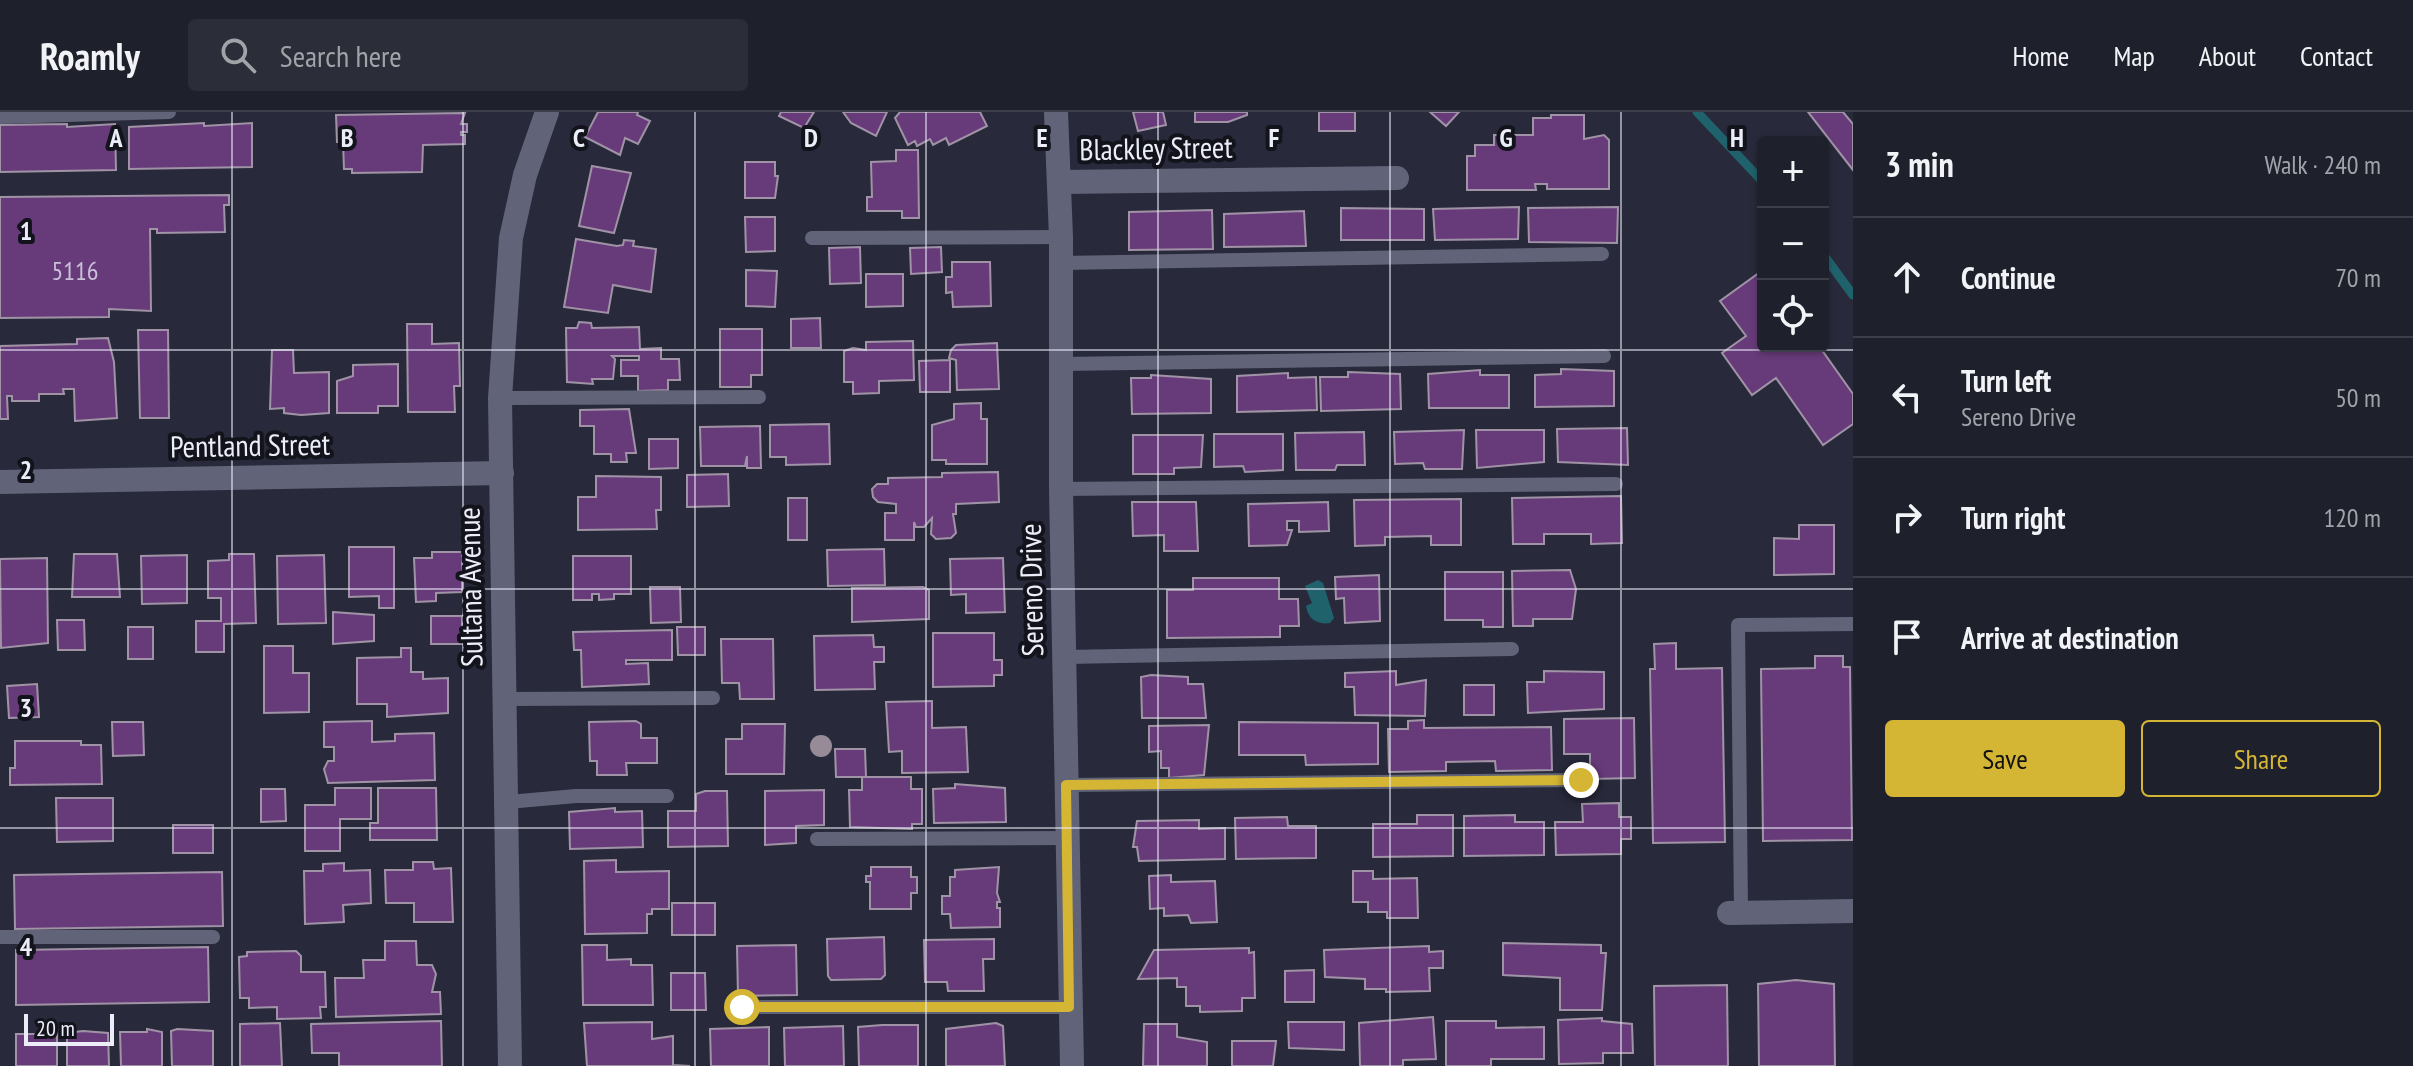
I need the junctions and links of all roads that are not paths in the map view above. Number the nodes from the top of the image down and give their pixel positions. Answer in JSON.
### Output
{"nodes":[{"id":1,"x":169,"y":112,"type":"edge"},
{"id":2,"x":547,"y":112,"type":"edge"},
{"id":3,"x":1056,"y":112,"type":"edge"},
{"id":4,"x":0,"y":117,"type":"edge"},
{"id":5,"x":1397,"y":178,"type":"dead end"},
{"id":6,"x":1060,"y":182,"type":"junction"},
{"id":7,"x":1061,"y":237,"type":"junction"},
{"id":8,"x":812,"y":238,"type":"dead end"},
{"id":9,"x":1602,"y":254,"type":"dead end"},
{"id":10,"x":1061,"y":263,"type":"junction"},
{"id":11,"x":1604,"y":356,"type":"dead end"},
{"id":12,"x":1061,"y":364,"type":"junction"},
{"id":13,"x":759,"y":397,"type":"dead end"},
{"id":14,"x":500,"y":398,"type":"junction"},
{"id":15,"x":502,"y":473,"type":"junction"},
{"id":16,"x":0,"y":482,"type":"edge"},
{"id":17,"x":1616,"y":484,"type":"dead end"},
{"id":18,"x":1061,"y":489,"type":"junction"},
{"id":19,"x":1853,"y":624,"type":"edge"},
{"id":20,"x":1512,"y":649,"type":"dead end"},
{"id":21,"x":1065,"y":657,"type":"junction"},
{"id":22,"x":713,"y":698,"type":"dead end"},
{"id":23,"x":505,"y":699,"type":"junction"},
{"id":24,"x":1581,"y":780,"type":"dead end"},
{"id":25,"x":1066,"y":785,"type":"junction"},
{"id":26,"x":667,"y":796,"type":"dead end"},
{"id":27,"x":507,"y":802,"type":"junction"},
{"id":28,"x":1067,"y":838,"type":"junction"},
{"id":29,"x":817,"y":839,"type":"dead end"},
{"id":30,"x":1853,"y":911,"type":"edge"},
{"id":31,"x":1735,"y":912,"type":"joint"},
{"id":32,"x":0,"y":937,"type":"edge"},
{"id":33,"x":213,"y":937,"type":"dead end"},
{"id":34,"x":742,"y":1007,"type":"dead end"},
{"id":35,"x":1069,"y":1007,"type":"junction"},
{"id":36,"x":510,"y":1066,"type":"edge"},
{"id":37,"x":1072,"y":1066,"type":"edge"}],
"edges":[{"from":1,"to":4,"type":"lane"},
{"from":2,"to":14,"type":"street","name":"Sultana Avenue"},
{"from":3,"to":6,"type":"street","name":"Sereno Drive"},
{"from":5,"to":6,"type":"street","name":"Blackley Street"},
{"from":6,"to":7,"type":"street","name":"Sereno Drive"},
{"from":7,"to":8,"type":"lane"},
{"from":7,"to":10,"type":"street","name":"Sereno Drive"},
{"from":9,"to":10,"type":"lane"},
{"from":10,"to":12,"type":"street","name":"Sereno Drive"},
{"from":11,"to":12,"type":"lane"},
{"from":12,"to":18,"type":"street","name":"Sereno Drive"},
{"from":13,"to":14,"type":"lane"},
{"from":14,"to":15,"type":"street","name":"Sultana Avenue"},
{"from":15,"to":16,"type":"street","name":"Pentland Street"},
{"from":15,"to":23,"type":"street","name":"Sultana Avenue"},
{"from":17,"to":18,"type":"lane"},
{"from":18,"to":21,"type":"street","name":"Sereno Drive"},
{"from":19,"to":31,"type":"lane"},
{"from":20,"to":21,"type":"lane"},
{"from":21,"to":25,"type":"street","name":"Sereno Drive"},
{"from":22,"to":23,"type":"lane"},
{"from":23,"to":27,"type":"street","name":"Sultana Avenue"},
{"from":24,"to":25,"type":"lane"},
{"from":25,"to":28,"type":"street","name":"Sereno Drive"},
{"from":26,"to":27,"type":"lane"},
{"from":27,"to":36,"type":"street","name":"Sultana Avenue"},
{"from":28,"to":29,"type":"lane"},
{"from":28,"to":35,"type":"street","name":"Sereno Drive"},
{"from":30,"to":31,"type":"street"},
{"from":32,"to":33,"type":"lane"},
{"from":34,"to":35,"type":"lane"},
{"from":35,"to":37,"type":"street","name":"Sereno Drive"}]}
